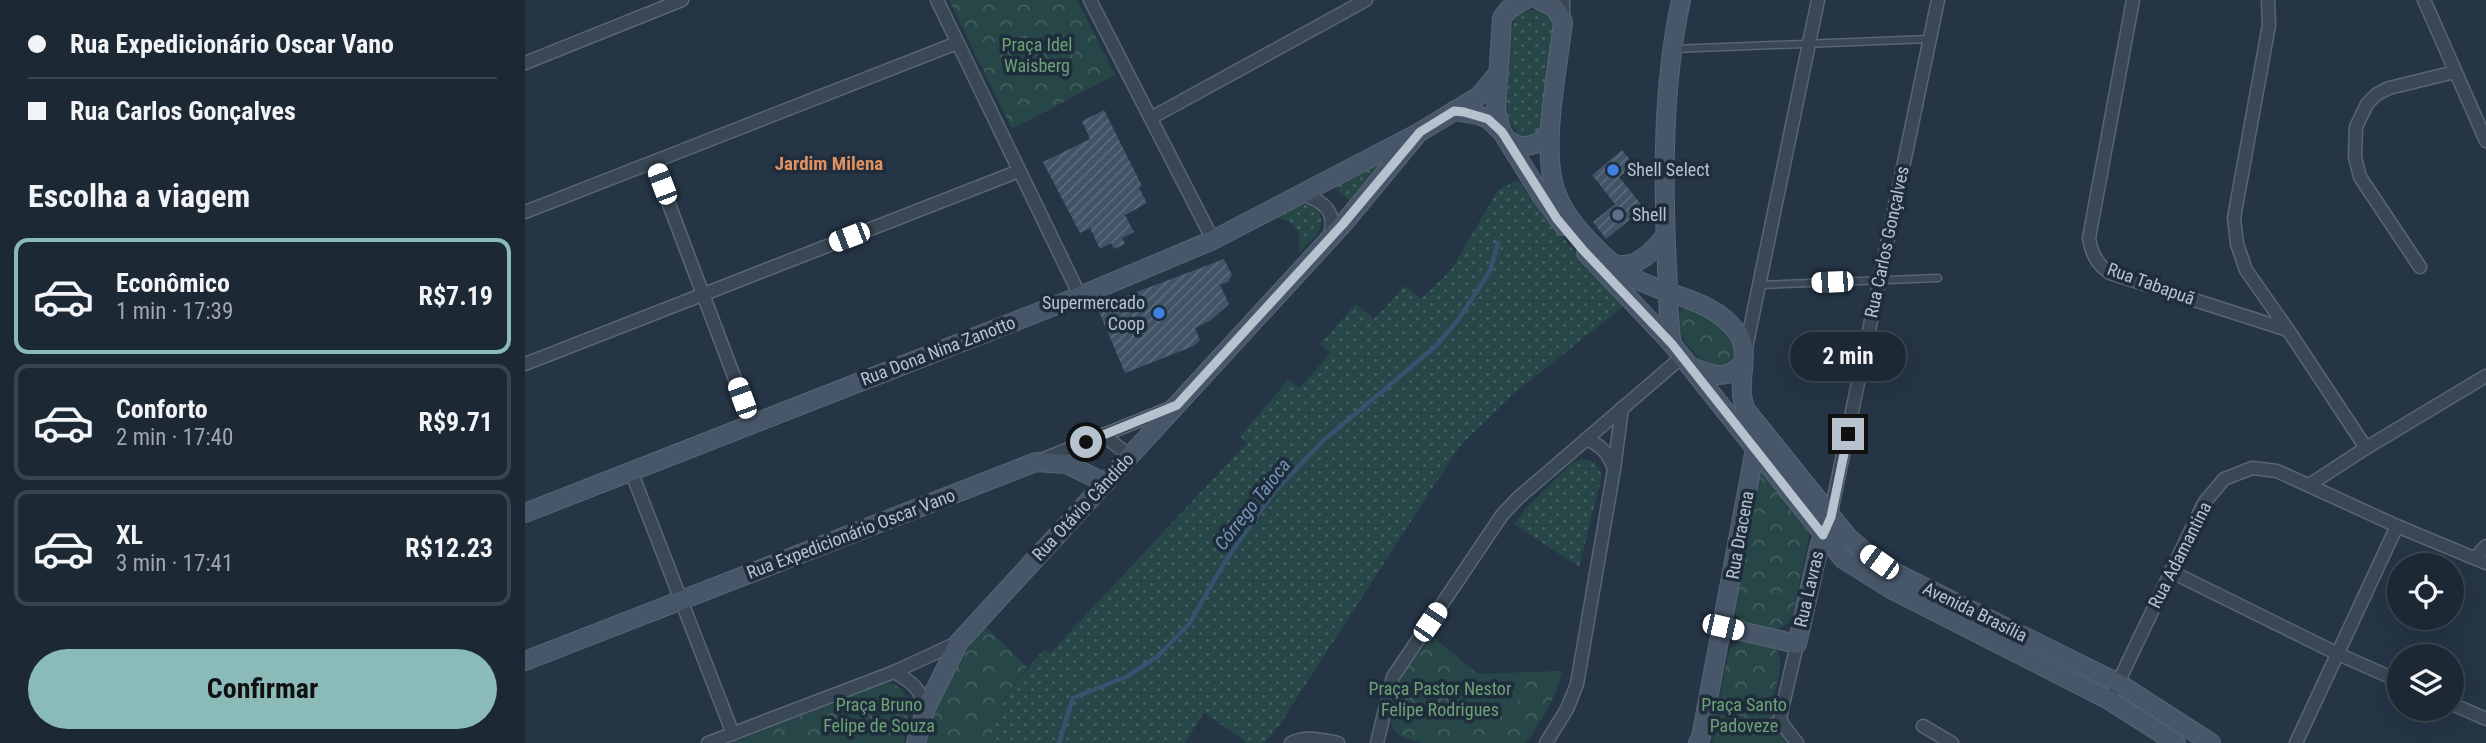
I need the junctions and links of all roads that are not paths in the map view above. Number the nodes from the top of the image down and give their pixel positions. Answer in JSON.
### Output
{"nodes":[{"id":1,"x":936,"y":0,"type":"edge"},
{"id":2,"x":1090,"y":0,"type":"edge"},
{"id":3,"x":1366,"y":0,"type":"edge"},
{"id":4,"x":1502,"y":0,"type":"edge"},
{"id":5,"x":1525,"y":0,"type":"edge"},
{"id":6,"x":1539,"y":0,"type":"edge"},
{"id":7,"x":1563,"y":0,"type":"edge"},
{"id":8,"x":1681,"y":0,"type":"edge"},
{"id":9,"x":1818,"y":0,"type":"edge"},
{"id":10,"x":1937,"y":0,"type":"edge"},
{"id":11,"x":2133,"y":0,"type":"edge"},
{"id":12,"x":2268,"y":0,"type":"edge"},
{"id":13,"x":2424,"y":0,"type":"edge"},
{"id":14,"x":674,"y":2,"type":"edge"},
{"id":15,"x":1502,"y":18,"type":"junction"},
{"id":16,"x":1563,"y":22,"type":"junction"},
{"id":17,"x":1929,"y":39,"type":"junction"},
{"id":18,"x":957,"y":43,"type":"junction"},
{"id":19,"x":1809,"y":44,"type":"junction"},
{"id":20,"x":1671,"y":49,"type":"junction"},
{"id":21,"x":525,"y":63,"type":"edge"},
{"id":22,"x":2455,"y":72,"type":"junction"},
{"id":23,"x":1498,"y":74,"type":"junction"},
{"id":24,"x":1454,"y":111,"type":"junction"},
{"id":25,"x":1151,"y":118,"type":"junction"},
{"id":26,"x":1551,"y":131,"type":"junction"},
{"id":27,"x":1420,"y":132,"type":"junction"},
{"id":28,"x":1505,"y":136,"type":"junction"},
{"id":29,"x":2486,"y":141,"type":"edge"},
{"id":30,"x":653,"y":162,"type":"junction"},
{"id":31,"x":1019,"y":171,"type":"junction"},
{"id":32,"x":1301,"y":193,"type":"junction"},
{"id":33,"x":525,"y":212,"type":"edge"},
{"id":34,"x":1665,"y":236,"type":"junction"},
{"id":35,"x":1329,"y":238,"type":"junction"},
{"id":36,"x":1213,"y":240,"type":"junction"},
{"id":37,"x":1613,"y":264,"type":"junction"},
{"id":38,"x":2420,"y":267,"type":"dead end"},
{"id":39,"x":1938,"y":278,"type":"dead end"},
{"id":40,"x":1880,"y":281,"type":"junction"},
{"id":41,"x":1759,"y":285,"type":"junction"},
{"id":42,"x":1668,"y":292,"type":"junction"},
{"id":43,"x":703,"y":295,"type":"junction"},
{"id":44,"x":1080,"y":296,"type":"junction"},
{"id":45,"x":2288,"y":330,"type":"junction"},
{"id":46,"x":1681,"y":356,"type":"junction"},
{"id":47,"x":1743,"y":359,"type":"junction"},
{"id":48,"x":525,"y":364,"type":"edge"},
{"id":49,"x":2486,"y":376,"type":"edge"},
{"id":50,"x":1177,"y":405,"type":"junction"},
{"id":51,"x":1622,"y":408,"type":"junction"},
{"id":52,"x":752,"y":424,"type":"junction"},
{"id":53,"x":1103,"y":435,"type":"junction"},
{"id":54,"x":1586,"y":439,"type":"junction"},
{"id":55,"x":2366,"y":448,"type":"junction"},
{"id":56,"x":1755,"y":449,"type":"junction"},
{"id":57,"x":1130,"y":456,"type":"junction"},
{"id":58,"x":1036,"y":462,"type":"junction"},
{"id":59,"x":1615,"y":469,"type":"junction"},
{"id":60,"x":631,"y":471,"type":"junction"},
{"id":61,"x":1106,"y":482,"type":"junction"},
{"id":62,"x":1837,"y":485,"type":"junction"},
{"id":63,"x":2309,"y":485,"type":"junction"},
{"id":64,"x":1814,"y":495,"type":"junction"},
{"id":65,"x":525,"y":513,"type":"edge"},
{"id":66,"x":1831,"y":517,"type":"junction"},
{"id":67,"x":2397,"y":526,"type":"junction"},
{"id":68,"x":1823,"y":535,"type":"junction"},
{"id":69,"x":2486,"y":546,"type":"edge"},
{"id":70,"x":2480,"y":561,"type":"edge"},
{"id":71,"x":2170,"y":571,"type":"junction"},
{"id":72,"x":681,"y":600,"type":"junction"},
{"id":73,"x":1723,"y":627,"type":"junction"},
{"id":74,"x":959,"y":642,"type":"junction"},
{"id":75,"x":1797,"y":644,"type":"junction"},
{"id":76,"x":2338,"y":654,"type":"junction"},
{"id":77,"x":525,"y":661,"type":"edge"},
{"id":78,"x":894,"y":671,"type":"junction"},
{"id":79,"x":2387,"y":676,"type":"edge"},
{"id":80,"x":2117,"y":683,"type":"junction"},
{"id":81,"x":2109,"y":700,"type":"junction"},
{"id":82,"x":2464,"y":709,"type":"edge"},
{"id":83,"x":925,"y":710,"type":"junction"},
{"id":84,"x":2486,"y":719,"type":"edge"},
{"id":85,"x":1923,"y":726,"type":"dead end"},
{"id":86,"x":733,"y":734,"type":"junction"},
{"id":87,"x":1700,"y":741,"type":"edge"},
{"id":88,"x":708,"y":743,"type":"edge"},
{"id":89,"x":916,"y":743,"type":"edge"},
{"id":90,"x":1291,"y":743,"type":"edge"},
{"id":91,"x":1338,"y":743,"type":"edge"},
{"id":92,"x":1377,"y":743,"type":"edge"},
{"id":93,"x":1546,"y":743,"type":"edge"},
{"id":94,"x":1797,"y":743,"type":"edge"},
{"id":95,"x":1952,"y":743,"type":"edge"},
{"id":96,"x":2176,"y":743,"type":"edge"},
{"id":97,"x":2211,"y":743,"type":"edge"},
{"id":98,"x":2296,"y":743,"type":"edge"}],
"edges":[{"from":1,"to":18,"type":"street"},
{"from":2,"to":25,"type":"street"},
{"from":3,"to":25,"type":"street"},
{"from":4,"to":15,"type":"street"},
{"from":5,"to":15,"type":"main road"},
{"from":6,"to":16,"type":"main road"},
{"from":7,"to":16,"type":"street"},
{"from":8,"to":20,"type":"main road"},
{"from":9,"to":19,"type":"street"},
{"from":10,"to":17,"type":"street","name":"Rua Carlos Gonçalves"},
{"from":11,"to":45,"type":"street","name":"Rua Tabapuã"},
{"from":12,"to":45,"type":"street"},
{"from":13,"to":22,"type":"street"},
{"from":14,"to":21,"type":"street"},
{"from":15,"to":23,"type":"main road"},
{"from":16,"to":26,"type":"main road","name":"Avenida Brasília"},
{"from":17,"to":19,"type":"lane"},
{"from":17,"to":40,"type":"street","name":"Rua Carlos Gonçalves"},
{"from":18,"to":30,"type":"street"},
{"from":18,"to":31,"type":"street"},
{"from":19,"to":20,"type":"lane"},
{"from":19,"to":41,"type":"street"},
{"from":20,"to":34,"type":"main road"},
{"from":22,"to":29,"type":"street"},
{"from":22,"to":38,"type":"street"},
{"from":23,"to":24,"type":"main road","name":"Rua Dona Nina Zanotto"},
{"from":23,"to":28,"type":"main road"},
{"from":24,"to":27,"type":"main road","name":"Rua Dona Nina Zanotto"},
{"from":24,"to":28,"type":"main road"},
{"from":25,"to":36,"type":"street"},
{"from":26,"to":28,"type":"main road"},
{"from":26,"to":37,"type":"main road","name":"Avenida Brasília"},
{"from":27,"to":32,"type":"main road","name":"Rua Dona Nina Zanotto"},
{"from":27,"to":35,"type":"main road","name":"Rua Otávio Cândido"},
{"from":28,"to":46,"type":"main road","name":"Avenida Brasília"},
{"from":30,"to":33,"type":"street"},
{"from":30,"to":43,"type":"street"},
{"from":31,"to":43,"type":"street"},
{"from":31,"to":44,"type":"street"},
{"from":32,"to":35,"type":"street"},
{"from":32,"to":36,"type":"main road","name":"Rua Dona Nina Zanotto"},
{"from":34,"to":37,"type":"main road"},
{"from":34,"to":42,"type":"main road"},
{"from":35,"to":50,"type":"main road","name":"Rua Otávio Cândido"},
{"from":36,"to":44,"type":"main road","name":"Rua Dona Nina Zanotto"},
{"from":37,"to":42,"type":"main road","name":"Avenida Brasília"},
{"from":39,"to":40,"type":"lane"},
{"from":40,"to":41,"type":"lane"},
{"from":40,"to":62,"type":"street","name":"Rua Carlos Gonçalves"},
{"from":41,"to":47,"type":"street"},
{"from":42,"to":46,"type":"main road"},
{"from":42,"to":47,"type":"main road","name":"Avenida Brasília"},
{"from":43,"to":48,"type":"street"},
{"from":43,"to":52,"type":"street"},
{"from":44,"to":52,"type":"main road","name":"Rua Dona Nina Zanotto"},
{"from":45,"to":55,"type":"street"},
{"from":46,"to":47,"type":"main road"},
{"from":46,"to":51,"type":"street"},
{"from":46,"to":56,"type":"main road","name":"Avenida Brasília"},
{"from":47,"to":64,"type":"main road","name":"Avenida Brasília"},
{"from":49,"to":55,"type":"street"},
{"from":50,"to":53,"type":"street","name":"Rua Expedicionário Oscar Vano"},
{"from":50,"to":57,"type":"main road","name":"Rua Otávio Cândido"},
{"from":51,"to":54,"type":"street"},
{"from":51,"to":59,"type":"street"},
{"from":52,"to":60,"type":"main road","name":"Rua Dona Nina Zanotto"},
{"from":53,"to":57,"type":"street"},
{"from":53,"to":58,"type":"street","name":"Rua Expedicionário Oscar Vano"},
{"from":54,"to":59,"type":"street"},
{"from":54,"to":92,"type":"street"},
{"from":55,"to":63,"type":"street"},
{"from":56,"to":68,"type":"main road","name":"Avenida Brasília"},
{"from":56,"to":73,"type":"main road","name":"Rua Dracena"},
{"from":57,"to":61,"type":"main road","name":"Rua Otávio Cândido"},
{"from":58,"to":61,"type":"main road"},
{"from":58,"to":72,"type":"main road","name":"Rua Expedicionário Oscar Vano"},
{"from":59,"to":93,"type":"street"},
{"from":60,"to":65,"type":"main road","name":"Rua Dona Nina Zanotto"},
{"from":60,"to":72,"type":"street"},
{"from":61,"to":74,"type":"main road","name":"Rua Otávio Cândido"},
{"from":62,"to":64,"type":"street"},
{"from":62,"to":66,"type":"street","name":"Rua Carlos Gonçalves"},
{"from":63,"to":67,"type":"street","name":"Rua Adamantina"},
{"from":63,"to":71,"type":"street","name":"Rua Adamantina"},
{"from":64,"to":66,"type":"main road","name":"Avenida Brasília"},
{"from":66,"to":68,"type":"main road","name":"Rua Carlos Gonçalves"},
{"from":66,"to":80,"type":"main road","name":"Avenida Brasília"},
{"from":67,"to":70,"type":"street","name":"Rua Adamantina"},
{"from":67,"to":76,"type":"street"},
{"from":68,"to":75,"type":"main road","name":"Rua Lavras"},
{"from":68,"to":81,"type":"main road","name":"Avenida Brasília"},
{"from":69,"to":70,"type":"street"},
{"from":71,"to":76,"type":"street"},
{"from":71,"to":80,"type":"street","name":"Rua Adamantina"},
{"from":72,"to":77,"type":"main road","name":"Rua Expedicionário Oscar Vano"},
{"from":72,"to":86,"type":"street"},
{"from":73,"to":75,"type":"main road","name":"Rua Lavras"},
{"from":73,"to":87,"type":"main road","name":"Rua Dracena"},
{"from":74,"to":78,"type":"street"},
{"from":74,"to":83,"type":"main road","name":"Rua Otávio Cândido"},
{"from":75,"to":94,"type":"street","name":"Rua Lavras"},
{"from":76,"to":79,"type":"street"},
{"from":76,"to":98,"type":"street"},
{"from":78,"to":83,"type":"street"},
{"from":78,"to":86,"type":"street"},
{"from":80,"to":81,"type":"street","name":"Rua Adamantina"},
{"from":80,"to":97,"type":"main road","name":"Avenida Brasília"},
{"from":81,"to":96,"type":"main road","name":"Avenida Brasília"},
{"from":82,"to":84,"type":"street"},
{"from":83,"to":89,"type":"main road","name":"Rua Otávio Cândido"},
{"from":85,"to":95,"type":"street"},
{"from":86,"to":88,"type":"street"},
{"from":90,"to":91,"type":"street"}]}
